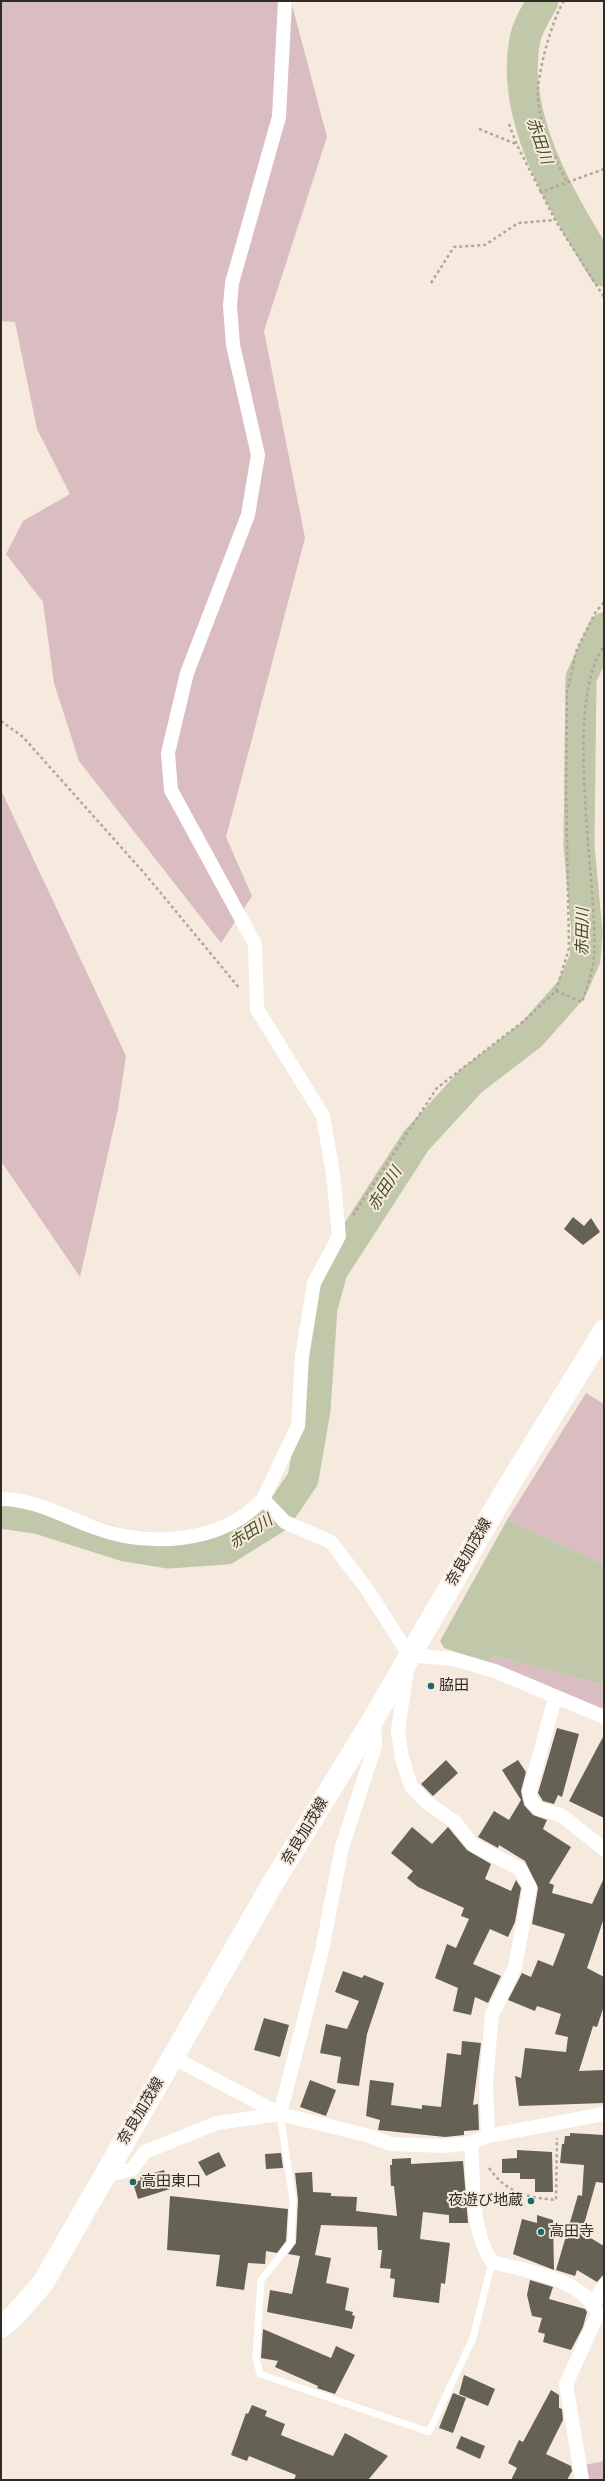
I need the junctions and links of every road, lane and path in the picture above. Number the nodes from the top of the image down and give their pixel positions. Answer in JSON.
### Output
{"nodes":[{"id":1,"x":285,"y":1,"type":"edge"},
{"id":2,"x":564,"y":1,"type":"edge"},
{"id":3,"x":509,"y":124,"type":"dead end"},
{"id":4,"x":479,"y":129,"type":"dead end"},
{"id":5,"x":517,"y":145,"type":"junction"},
{"id":6,"x":604,"y":169,"type":"edge"},
{"id":7,"x":568,"y":182,"type":"junction"},
{"id":8,"x":541,"y":192,"type":"junction"},
{"id":9,"x":555,"y":220,"type":"junction"},
{"id":10,"x":431,"y":283,"type":"dead end"},
{"id":11,"x":604,"y":297,"type":"edge"},
{"id":12,"x":604,"y":602,"type":"edge"},
{"id":13,"x":604,"y":646,"type":"edge"},
{"id":14,"x":1,"y":721,"type":"edge"},
{"id":15,"x":556,"y":991,"type":"junction"},
{"id":16,"x":257,"y":1009,"type":"junction"},
{"id":17,"x":339,"y":1236,"type":"junction"},
{"id":18,"x":604,"y":1331,"type":"edge"},
{"id":19,"x":1,"y":1499,"type":"edge"},
{"id":20,"x":263,"y":1499,"type":"junction"},
{"id":21,"x":409,"y":1655,"type":"junction"},
{"id":22,"x":555,"y":1698,"type":"junction"},
{"id":23,"x":604,"y":1717,"type":"edge"},
{"id":24,"x":374,"y":1718,"type":"junction"},
{"id":25,"x":604,"y":1849,"type":"edge"},
{"id":26,"x":172,"y":2057,"type":"junction"},
{"id":27,"x":280,"y":2114,"type":"junction"},
{"id":28,"x":604,"y":2114,"type":"edge"},
{"id":29,"x":557,"y":2122,"type":"junction"},
{"id":30,"x":488,"y":2136,"type":"junction"},
{"id":31,"x":471,"y":2143,"type":"junction"},
{"id":32,"x":102,"y":2176,"type":"junction"},
{"id":33,"x":492,"y":2262,"type":"junction"},
{"id":34,"x":604,"y":2286,"type":"edge"},
{"id":35,"x":596,"y":2308,"type":"junction"},
{"id":36,"x":1,"y":2327,"type":"edge"},
{"id":37,"x":604,"y":2328,"type":"edge"},
{"id":38,"x":582,"y":2480,"type":"edge"}],
"edges":[{"from":1,"to":16,"type":"street"},
{"from":2,"to":7,"type":"path"},
{"from":3,"to":5,"type":"path"},
{"from":4,"to":5,"type":"path"},
{"from":5,"to":8,"type":"path"},
{"from":6,"to":7,"type":"path"},
{"from":7,"to":8,"type":"path"},
{"from":8,"to":9,"type":"path"},
{"from":9,"to":10,"type":"path"},
{"from":9,"to":11,"type":"path"},
{"from":12,"to":15,"type":"path"},
{"from":13,"to":15,"type":"path"},
{"from":14,"to":16,"type":"path"},
{"from":15,"to":17,"type":"path"},
{"from":16,"to":17,"type":"street"},
{"from":17,"to":20,"type":"street"},
{"from":18,"to":21,"type":"main road","name":"奈良加茂線"},
{"from":19,"to":20,"type":"street"},
{"from":20,"to":21,"type":"street"},
{"from":21,"to":22,"type":"street"},
{"from":21,"to":24,"type":"main road","name":"奈良加茂線"},
{"from":21,"to":30,"type":"street"},
{"from":22,"to":23,"type":"street"},
{"from":22,"to":25,"type":"street"},
{"from":24,"to":26,"type":"main road","name":"奈良加茂線"},
{"from":24,"to":27,"type":"street"},
{"from":26,"to":27,"type":"street"},
{"from":26,"to":32,"type":"main road","name":"奈良加茂線"},
{"from":27,"to":31,"type":"street"},
{"from":27,"to":32,"type":"street"},
{"from":27,"to":33,"type":"lane"},
{"from":28,"to":29,"type":"street"},
{"from":29,"to":30,"type":"street"},
{"from":29,"to":31,"type":"path"},
{"from":30,"to":31,"type":"street"},
{"from":31,"to":33,"type":"street"},
{"from":32,"to":36,"type":"main road","name":"奈良加茂線"},
{"from":33,"to":35,"type":"street"},
{"from":34,"to":35,"type":"street"},
{"from":35,"to":37,"type":"street"},
{"from":35,"to":38,"type":"street"}]}
